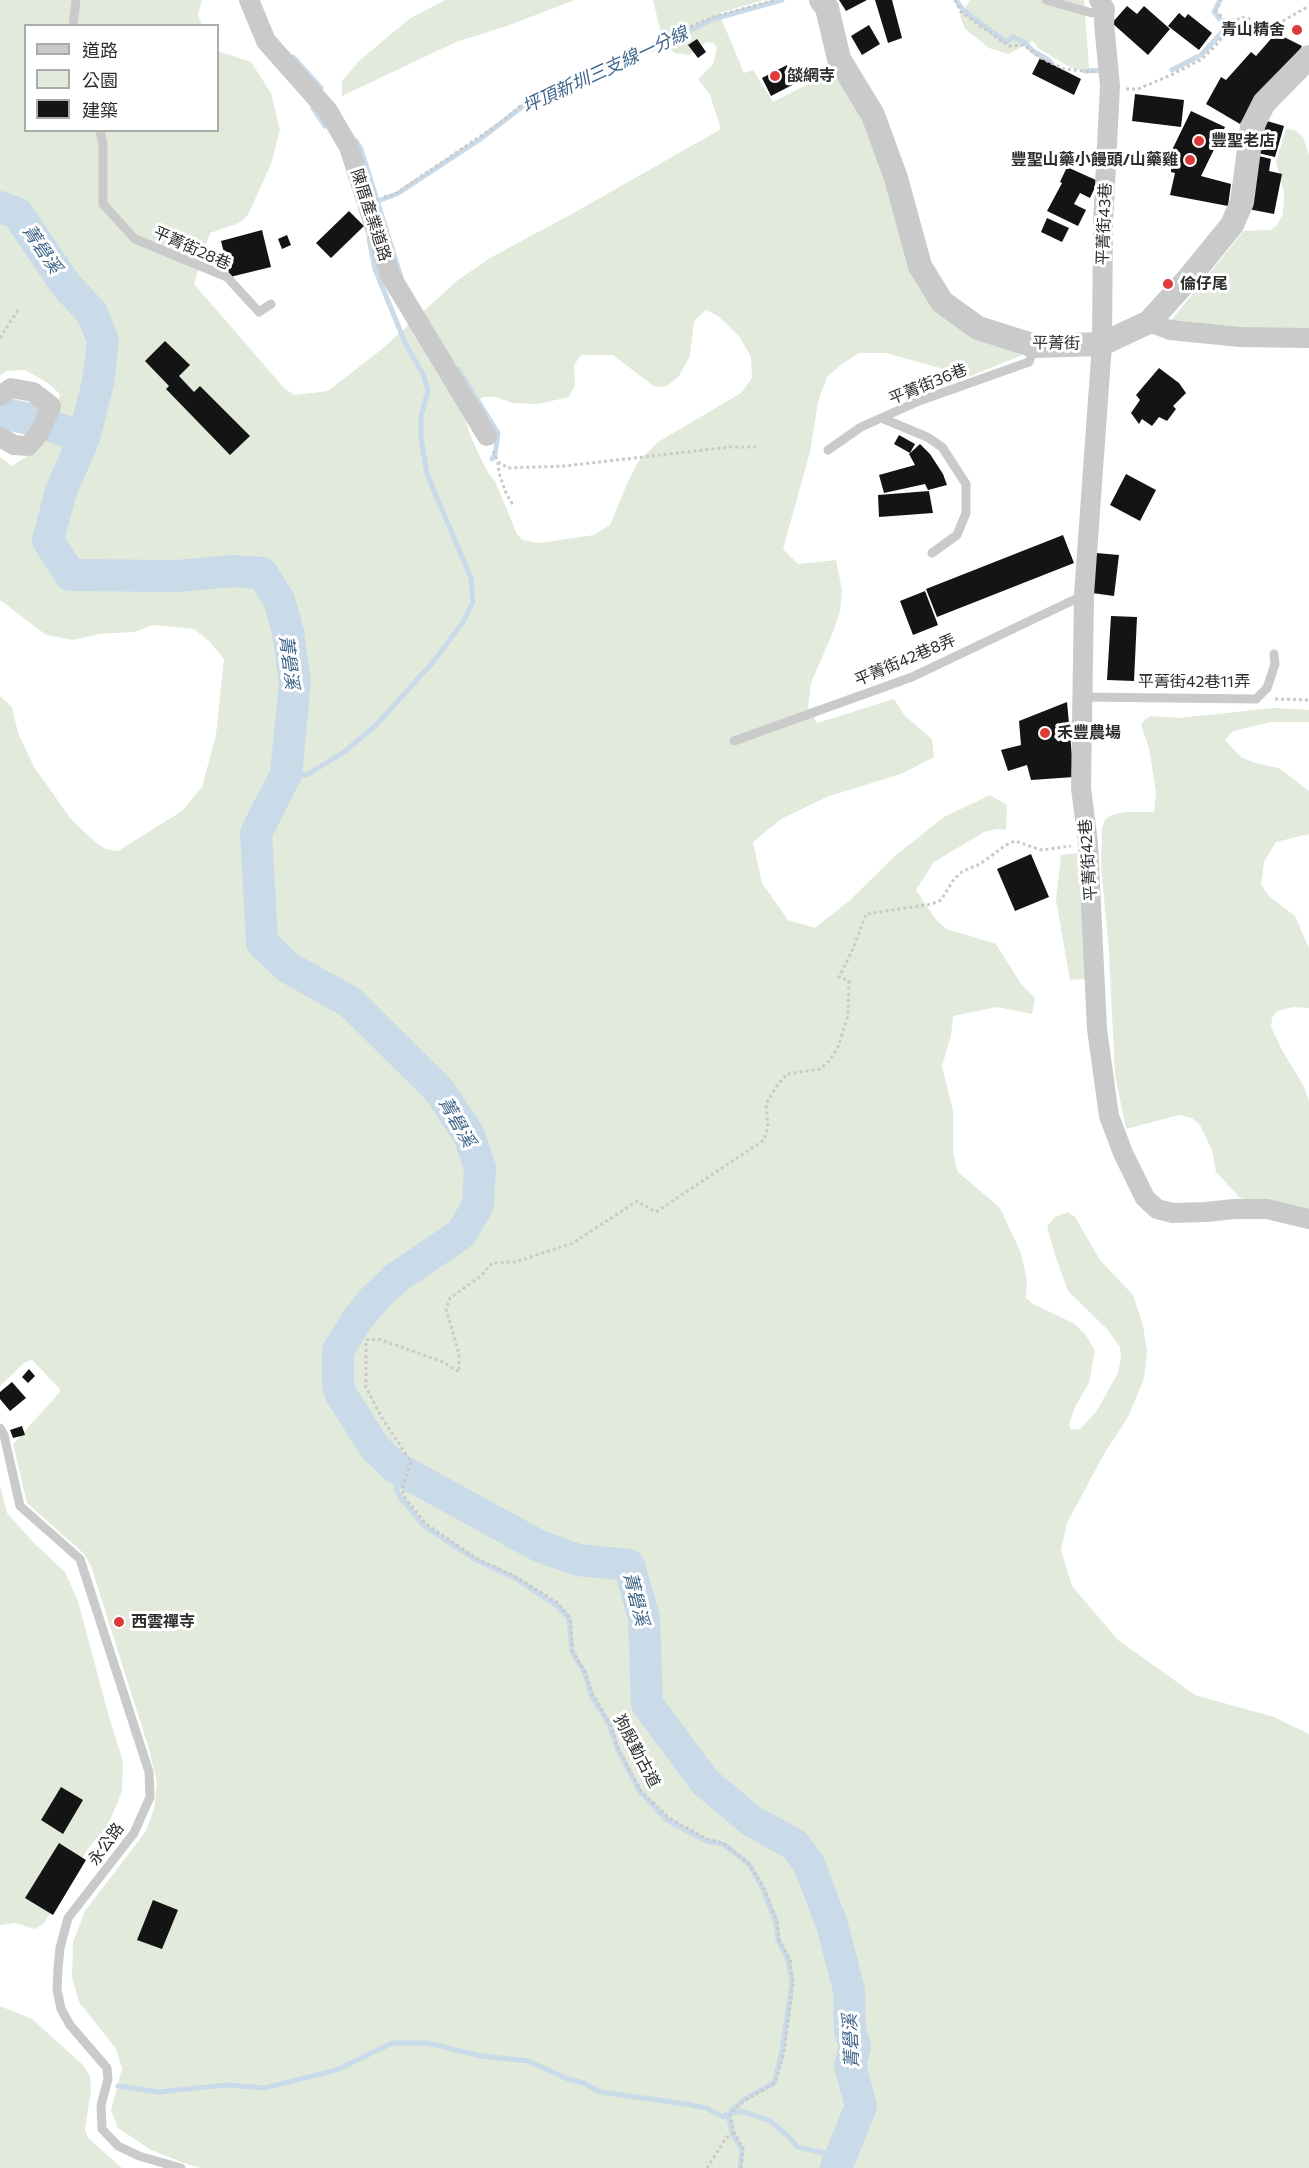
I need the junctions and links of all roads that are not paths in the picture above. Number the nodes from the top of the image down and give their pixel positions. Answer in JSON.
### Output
{"nodes":[{"id":1,"x":76,"y":0,"type":"edge"},
{"id":2,"x":249,"y":0,"type":"edge"},
{"id":3,"x":821,"y":0,"type":"edge"},
{"id":4,"x":1046,"y":0,"type":"edge"},
{"id":5,"x":1104,"y":3,"type":"edge"},
{"id":6,"x":73,"y":24,"type":"edge"},
{"id":7,"x":1309,"y":57,"type":"edge"},
{"id":8,"x":100,"y":132,"type":"edge"},
{"id":9,"x":271,"y":304,"type":"dead end"},
{"id":10,"x":1149,"y":322,"type":"junction"},
{"id":11,"x":1309,"y":338,"type":"edge"},
{"id":12,"x":1102,"y":344,"type":"junction"},
{"id":13,"x":1035,"y":346,"type":"junction"},
{"id":14,"x":0,"y":396,"type":"edge"},
{"id":15,"x":884,"y":419,"type":"junction"},
{"id":16,"x":487,"y":436,"type":"dead end"},
{"id":17,"x":0,"y":437,"type":"edge"},
{"id":18,"x":828,"y":450,"type":"dead end"},
{"id":19,"x":932,"y":553,"type":"dead end"},
{"id":20,"x":1084,"y":596,"type":"junction"},
{"id":21,"x":1274,"y":654,"type":"dead end"},
{"id":22,"x":1082,"y":697,"type":"junction"},
{"id":23,"x":734,"y":741,"type":"dead end"},
{"id":24,"x":1309,"y":1220,"type":"edge"},
{"id":25,"x":0,"y":1428,"type":"edge"},
{"id":26,"x":182,"y":2168,"type":"edge"}],
"edges":[{"from":1,"to":6,"type":"lane"},
{"from":2,"to":16,"type":"street","name":"陳厝產業道路"},
{"from":3,"to":13,"type":"street","name":"平菁街"},
{"from":4,"to":5,"type":"lane"},
{"from":5,"to":12,"type":"street","name":"平菁街43巷"},
{"from":7,"to":10,"type":"street","name":"平菁街"},
{"from":8,"to":9,"type":"lane","name":"平菁街28巷"},
{"from":10,"to":11,"type":"street"},
{"from":10,"to":12,"type":"street","name":"平菁街"},
{"from":12,"to":13,"type":"street","name":"平菁街"},
{"from":12,"to":20,"type":"street","name":"平菁街42巷"},
{"from":13,"to":15,"type":"lane","name":"平菁街36巷"},
{"from":14,"to":17,"type":"street"},
{"from":15,"to":18,"type":"lane","name":"平菁街36巷"},
{"from":15,"to":19,"type":"lane"},
{"from":20,"to":22,"type":"street","name":"平菁街42巷"},
{"from":20,"to":23,"type":"lane","name":"平菁街42巷8弄"},
{"from":21,"to":22,"type":"lane","name":"平菁街42巷11弄"},
{"from":22,"to":24,"type":"street","name":"平菁街42巷"},
{"from":25,"to":26,"type":"lane","name":"永公路"}]}
